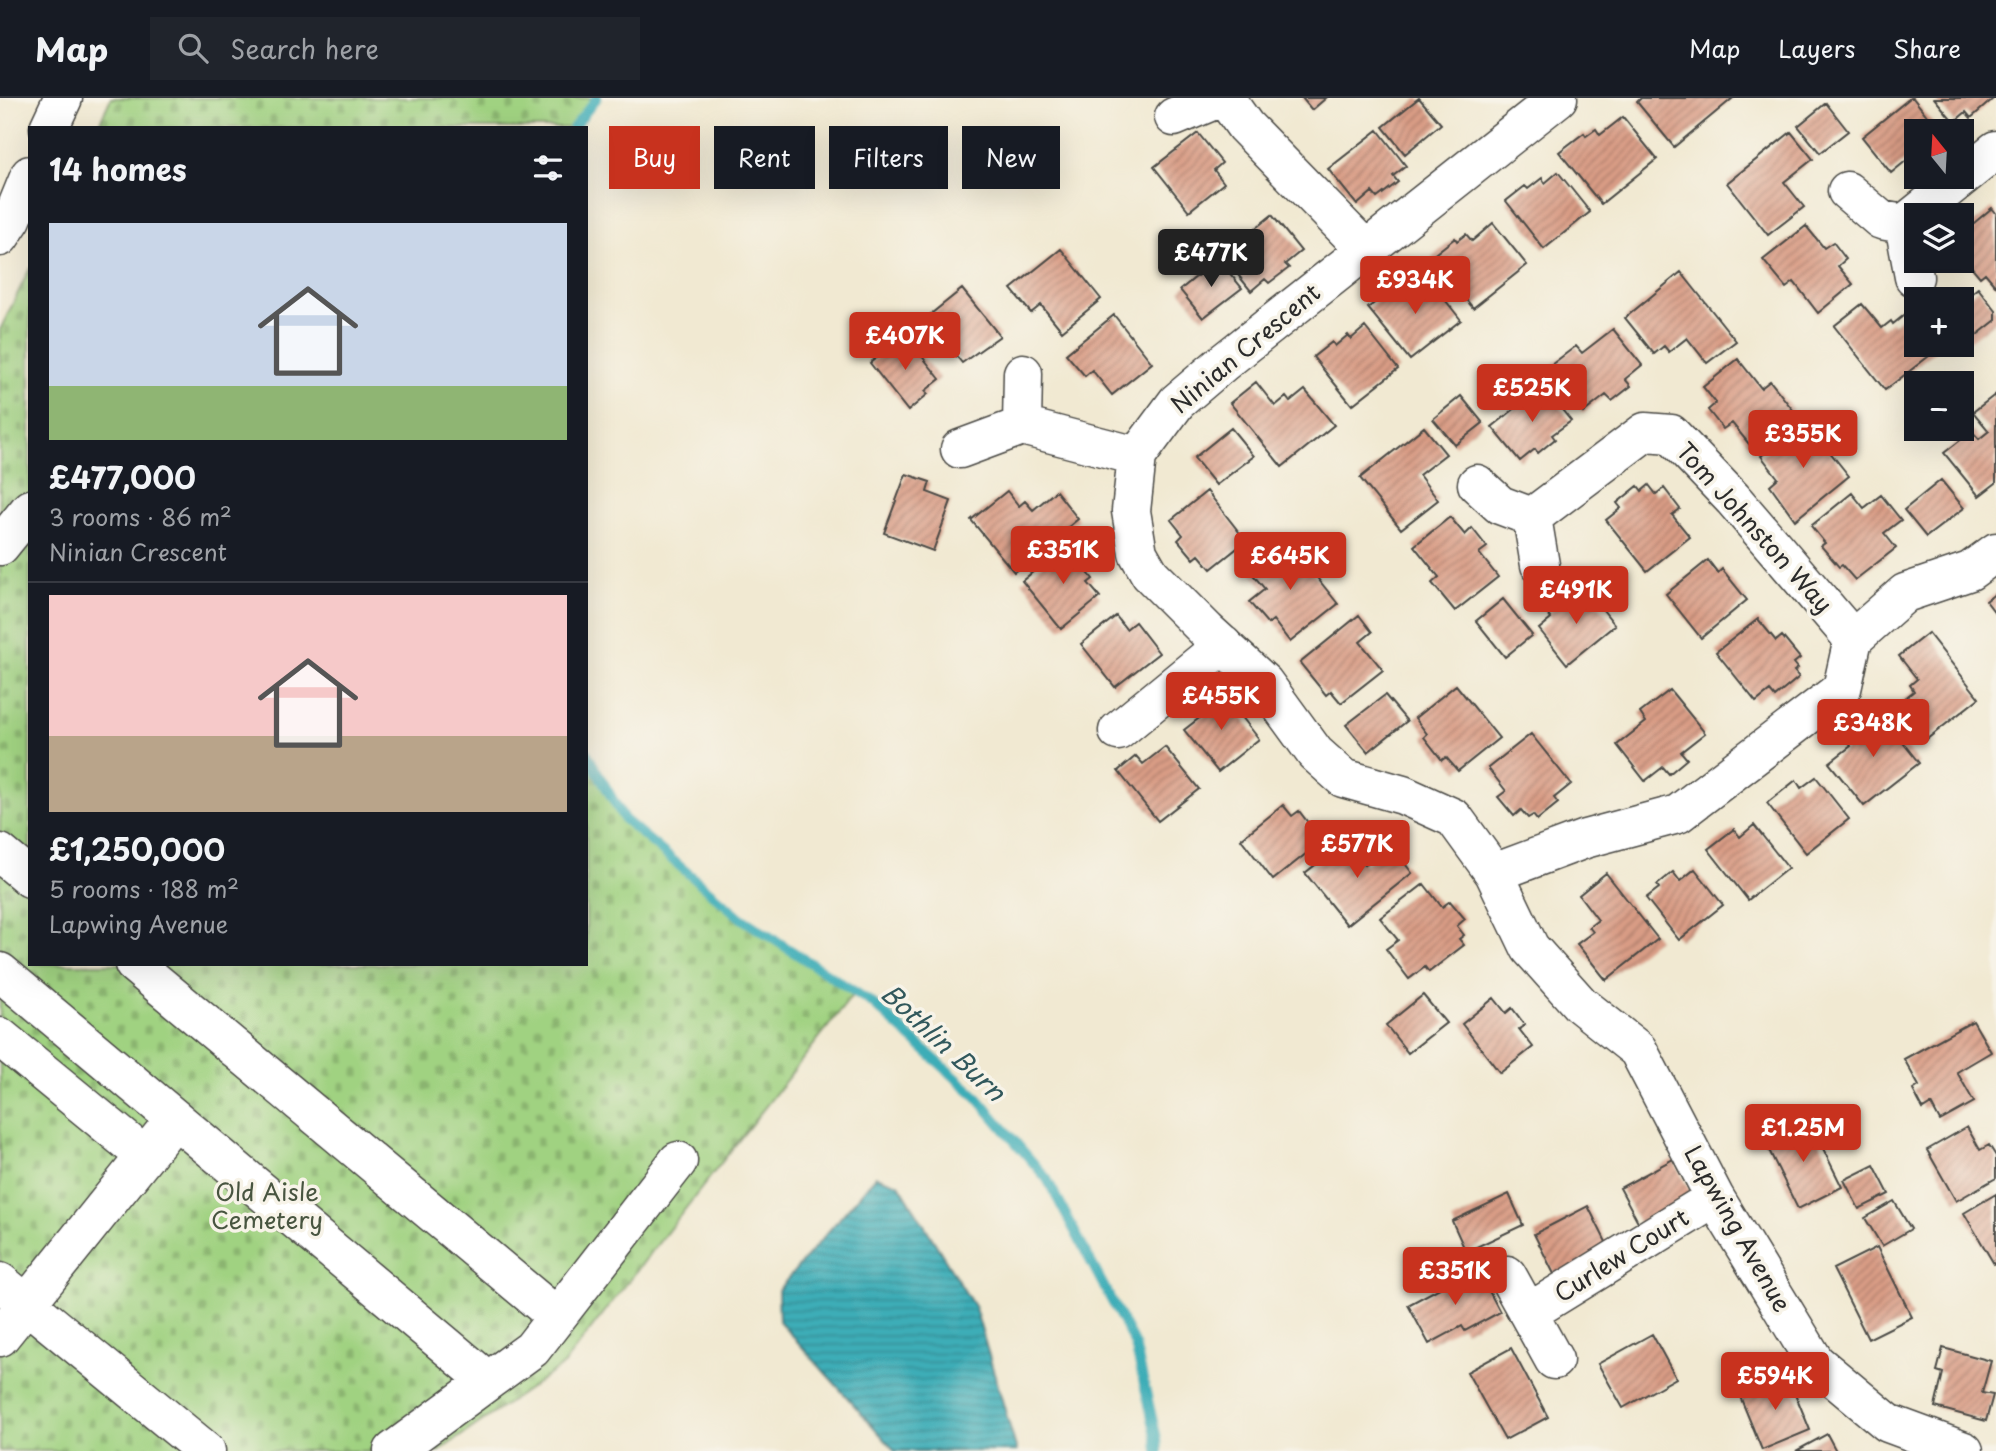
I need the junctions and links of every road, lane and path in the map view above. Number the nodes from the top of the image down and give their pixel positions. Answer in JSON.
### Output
{"nodes":[{"id":1,"x":63,"y":98,"type":"edge"},
{"id":2,"x":1219,"y":98,"type":"edge"},
{"id":3,"x":1225,"y":98,"type":"edge"},
{"id":4,"x":1558,"y":98,"type":"edge"},
{"id":5,"x":1174,"y":117,"type":"dead end"},
{"id":6,"x":50,"y":126,"type":"edge"},
{"id":7,"x":1996,"y":150,"type":"edge"},
{"id":8,"x":28,"y":179,"type":"edge"},
{"id":9,"x":1847,"y":191,"type":"dead end"},
{"id":10,"x":1930,"y":203,"type":"edge"},
{"id":11,"x":1904,"y":224,"type":"edge"},
{"id":12,"x":0,"y":237,"type":"edge"},
{"id":13,"x":1366,"y":250,"type":"junction"},
{"id":14,"x":1913,"y":273,"type":"edge"},
{"id":15,"x":1914,"y":277,"type":"dead end"},
{"id":16,"x":1023,"y":373,"type":"dead end"},
{"id":17,"x":1022,"y":426,"type":"junction"},
{"id":18,"x":960,"y":449,"type":"dead end"},
{"id":19,"x":1137,"y":456,"type":"junction"},
{"id":20,"x":1476,"y":484,"type":"dead end"},
{"id":21,"x":28,"y":511,"type":"edge"},
{"id":22,"x":1532,"y":517,"type":"junction"},
{"id":23,"x":0,"y":546,"type":"edge"},
{"id":24,"x":1996,"y":552,"type":"edge"},
{"id":25,"x":1540,"y":565,"type":"dead end"},
{"id":26,"x":1853,"y":639,"type":"junction"},
{"id":27,"x":1223,"y":645,"type":"junction"},
{"id":28,"x":1118,"y":731,"type":"dead end"},
{"id":29,"x":0,"y":853,"type":"edge"},
{"id":30,"x":1494,"y":873,"type":"junction"},
{"id":31,"x":28,"y":876,"type":"edge"},
{"id":32,"x":136,"y":966,"type":"edge"},
{"id":33,"x":0,"y":972,"type":"edge"},
{"id":34,"x":0,"y":1037,"type":"edge"},
{"id":35,"x":175,"y":1119,"type":"junction"},
{"id":36,"x":145,"y":1156,"type":"junction"},
{"id":37,"x":678,"y":1161,"type":"dead end"},
{"id":38,"x":1715,"y":1198,"type":"junction"},
{"id":39,"x":1507,"y":1275,"type":"dead end"},
{"id":40,"x":13,"y":1293,"type":"edge"},
{"id":41,"x":1528,"y":1313,"type":"junction"},
{"id":42,"x":556,"y":1316,"type":"junction"},
{"id":43,"x":0,"y":1337,"type":"edge"},
{"id":44,"x":1554,"y":1360,"type":"dead end"},
{"id":45,"x":488,"y":1381,"type":"junction"},
{"id":46,"x":206,"y":1451,"type":"edge"},
{"id":47,"x":393,"y":1451,"type":"edge"},
{"id":48,"x":1964,"y":1451,"type":"edge"}],
"edges":[{"from":1,"to":6,"type":"street"},
{"from":2,"to":5,"type":"street"},
{"from":3,"to":13,"type":"street"},
{"from":4,"to":13,"type":"street","name":"Ninian Crescent"},
{"from":7,"to":10,"type":"street"},
{"from":8,"to":12,"type":"street"},
{"from":9,"to":11,"type":"street"},
{"from":13,"to":19,"type":"street","name":"Ninian Crescent"},
{"from":14,"to":15,"type":"street"},
{"from":16,"to":17,"type":"street"},
{"from":17,"to":18,"type":"street"},
{"from":17,"to":19,"type":"street"},
{"from":19,"to":27,"type":"street"},
{"from":20,"to":22,"type":"street"},
{"from":21,"to":23,"type":"street"},
{"from":22,"to":25,"type":"street"},
{"from":22,"to":26,"type":"street","name":"Tom Johnston Way"},
{"from":24,"to":26,"type":"street"},
{"from":26,"to":30,"type":"street"},
{"from":27,"to":28,"type":"street"},
{"from":27,"to":30,"type":"street"},
{"from":29,"to":31,"type":"street"},
{"from":30,"to":38,"type":"street","name":"Lapwing Avenue"},
{"from":32,"to":42,"type":"street"},
{"from":33,"to":35,"type":"street"},
{"from":34,"to":36,"type":"street"},
{"from":35,"to":36,"type":"street"},
{"from":35,"to":45,"type":"street"},
{"from":36,"to":40,"type":"street"},
{"from":37,"to":42,"type":"street"},
{"from":38,"to":41,"type":"street","name":"Curlew Court"},
{"from":38,"to":48,"type":"street","name":"Lapwing Avenue"},
{"from":39,"to":41,"type":"street","name":"Curlew Court"},
{"from":40,"to":43,"type":"street"},
{"from":40,"to":46,"type":"street"},
{"from":41,"to":44,"type":"street","name":"Curlew Court"},
{"from":42,"to":45,"type":"street"},
{"from":45,"to":47,"type":"street"}]}
